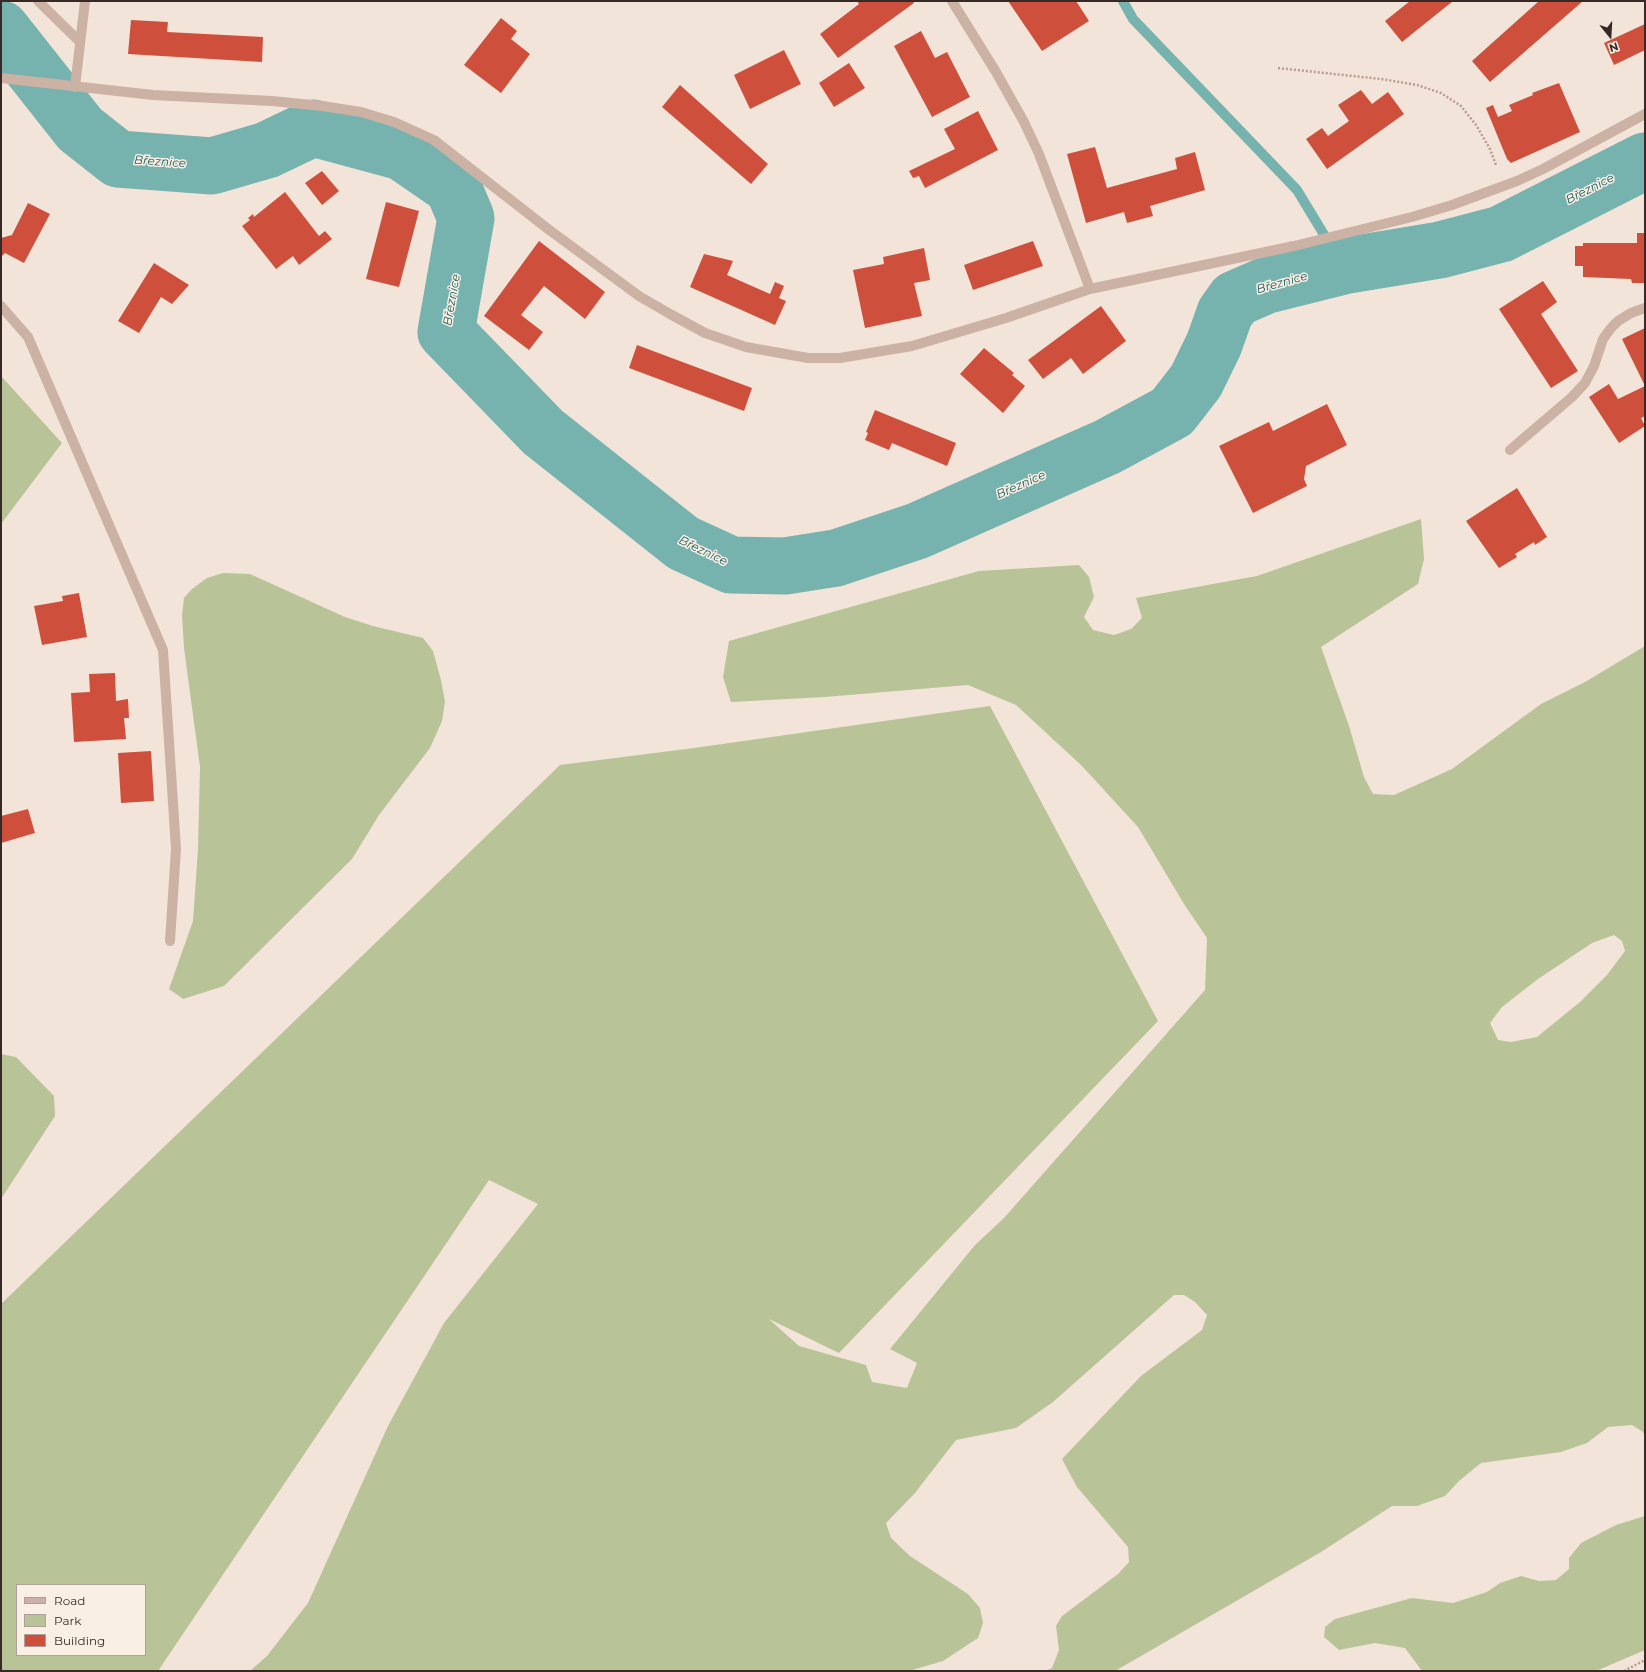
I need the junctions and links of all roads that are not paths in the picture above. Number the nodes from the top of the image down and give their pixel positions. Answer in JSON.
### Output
{"nodes":[{"id":1,"x":38,"y":1,"type":"edge"},
{"id":2,"x":85,"y":1,"type":"edge"},
{"id":3,"x":952,"y":1,"type":"edge"},
{"id":4,"x":80,"y":42,"type":"junction"},
{"id":5,"x":1,"y":78,"type":"edge"},
{"id":6,"x":75,"y":87,"type":"junction"},
{"id":7,"x":1645,"y":114,"type":"edge"},
{"id":8,"x":1090,"y":289,"type":"junction"},
{"id":9,"x":1,"y":306,"type":"edge"},
{"id":10,"x":1645,"y":308,"type":"edge"},
{"id":11,"x":1510,"y":450,"type":"dead end"},
{"id":12,"x":170,"y":941,"type":"dead end"}],
"edges":[{"from":1,"to":4,"type":"street"},
{"from":2,"to":4,"type":"street"},
{"from":3,"to":8,"type":"street"},
{"from":4,"to":6,"type":"street"},
{"from":5,"to":6,"type":"street"},
{"from":6,"to":8,"type":"street"},
{"from":7,"to":8,"type":"street"},
{"from":9,"to":12,"type":"street"},
{"from":10,"to":11,"type":"street"}]}
